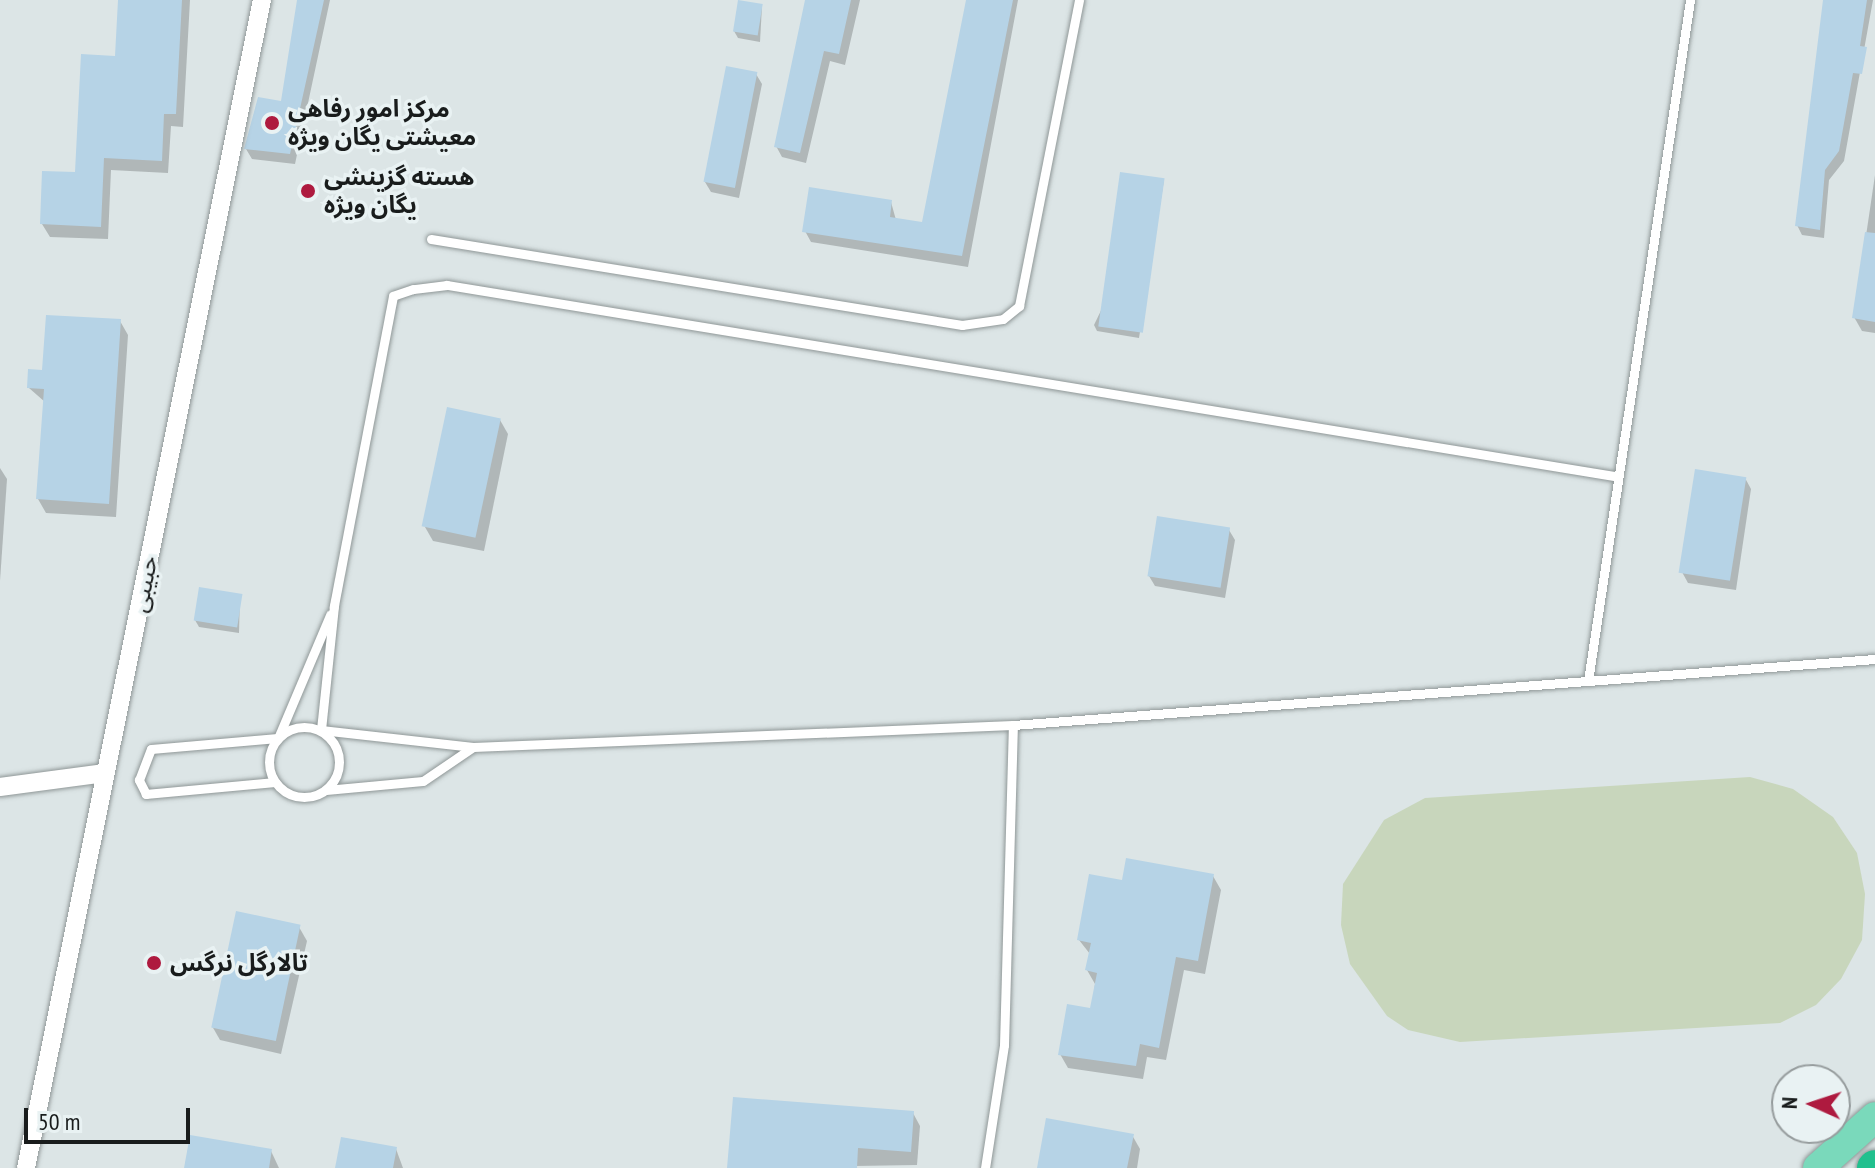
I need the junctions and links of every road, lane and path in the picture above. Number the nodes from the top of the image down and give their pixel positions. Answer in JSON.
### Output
{"nodes":[{"id":1,"x":262,"y":0,"type":"edge"},
{"id":2,"x":1079,"y":0,"type":"edge"},
{"id":3,"x":1690,"y":0,"type":"edge"},
{"id":4,"x":431,"y":239,"type":"dead end"},
{"id":5,"x":1614,"y":476,"type":"junction"},
{"id":6,"x":334,"y":606,"type":"junction"},
{"id":7,"x":1875,"y":659,"type":"edge"},
{"id":8,"x":1588,"y":681,"type":"junction"},
{"id":9,"x":1013,"y":725,"type":"junction"},
{"id":10,"x":321,"y":730,"type":"junction"},
{"id":11,"x":278,"y":738,"type":"junction"},
{"id":12,"x":473,"y":747,"type":"junction"},
{"id":13,"x":105,"y":773,"type":"junction"},
{"id":14,"x":275,"y":782,"type":"junction"},
{"id":15,"x":0,"y":787,"type":"edge"},
{"id":16,"x":326,"y":790,"type":"junction"},
{"id":17,"x":1875,"y":1117,"type":"edge"},
{"id":18,"x":26,"y":1168,"type":"edge"},
{"id":19,"x":985,"y":1168,"type":"edge"},
{"id":20,"x":1818,"y":1168,"type":"edge"}],
"edges":[{"from":1,"to":13,"type":"street","name":"حبیبی"},
{"from":2,"to":4,"type":"lane"},
{"from":3,"to":5,"type":"lane"},
{"from":5,"to":6,"type":"lane"},
{"from":5,"to":8,"type":"lane"},
{"from":6,"to":10,"type":"lane"},
{"from":6,"to":11,"type":"lane"},
{"from":7,"to":8,"type":"lane"},
{"from":8,"to":9,"type":"lane"},
{"from":9,"to":12,"type":"lane"},
{"from":9,"to":19,"type":"lane"},
{"from":10,"to":11,"type":"lane"},
{"from":10,"to":12,"type":"lane"},
{"from":10,"to":16,"type":"lane"},
{"from":11,"to":14,"type":"lane"},
{"from":11,"to":14,"type":"lane"},
{"from":12,"to":16,"type":"lane"},
{"from":13,"to":15,"type":"street"},
{"from":13,"to":18,"type":"street","name":"حبیبی"},
{"from":14,"to":16,"type":"lane"},
{"from":17,"to":20,"type":"main road"}]}
